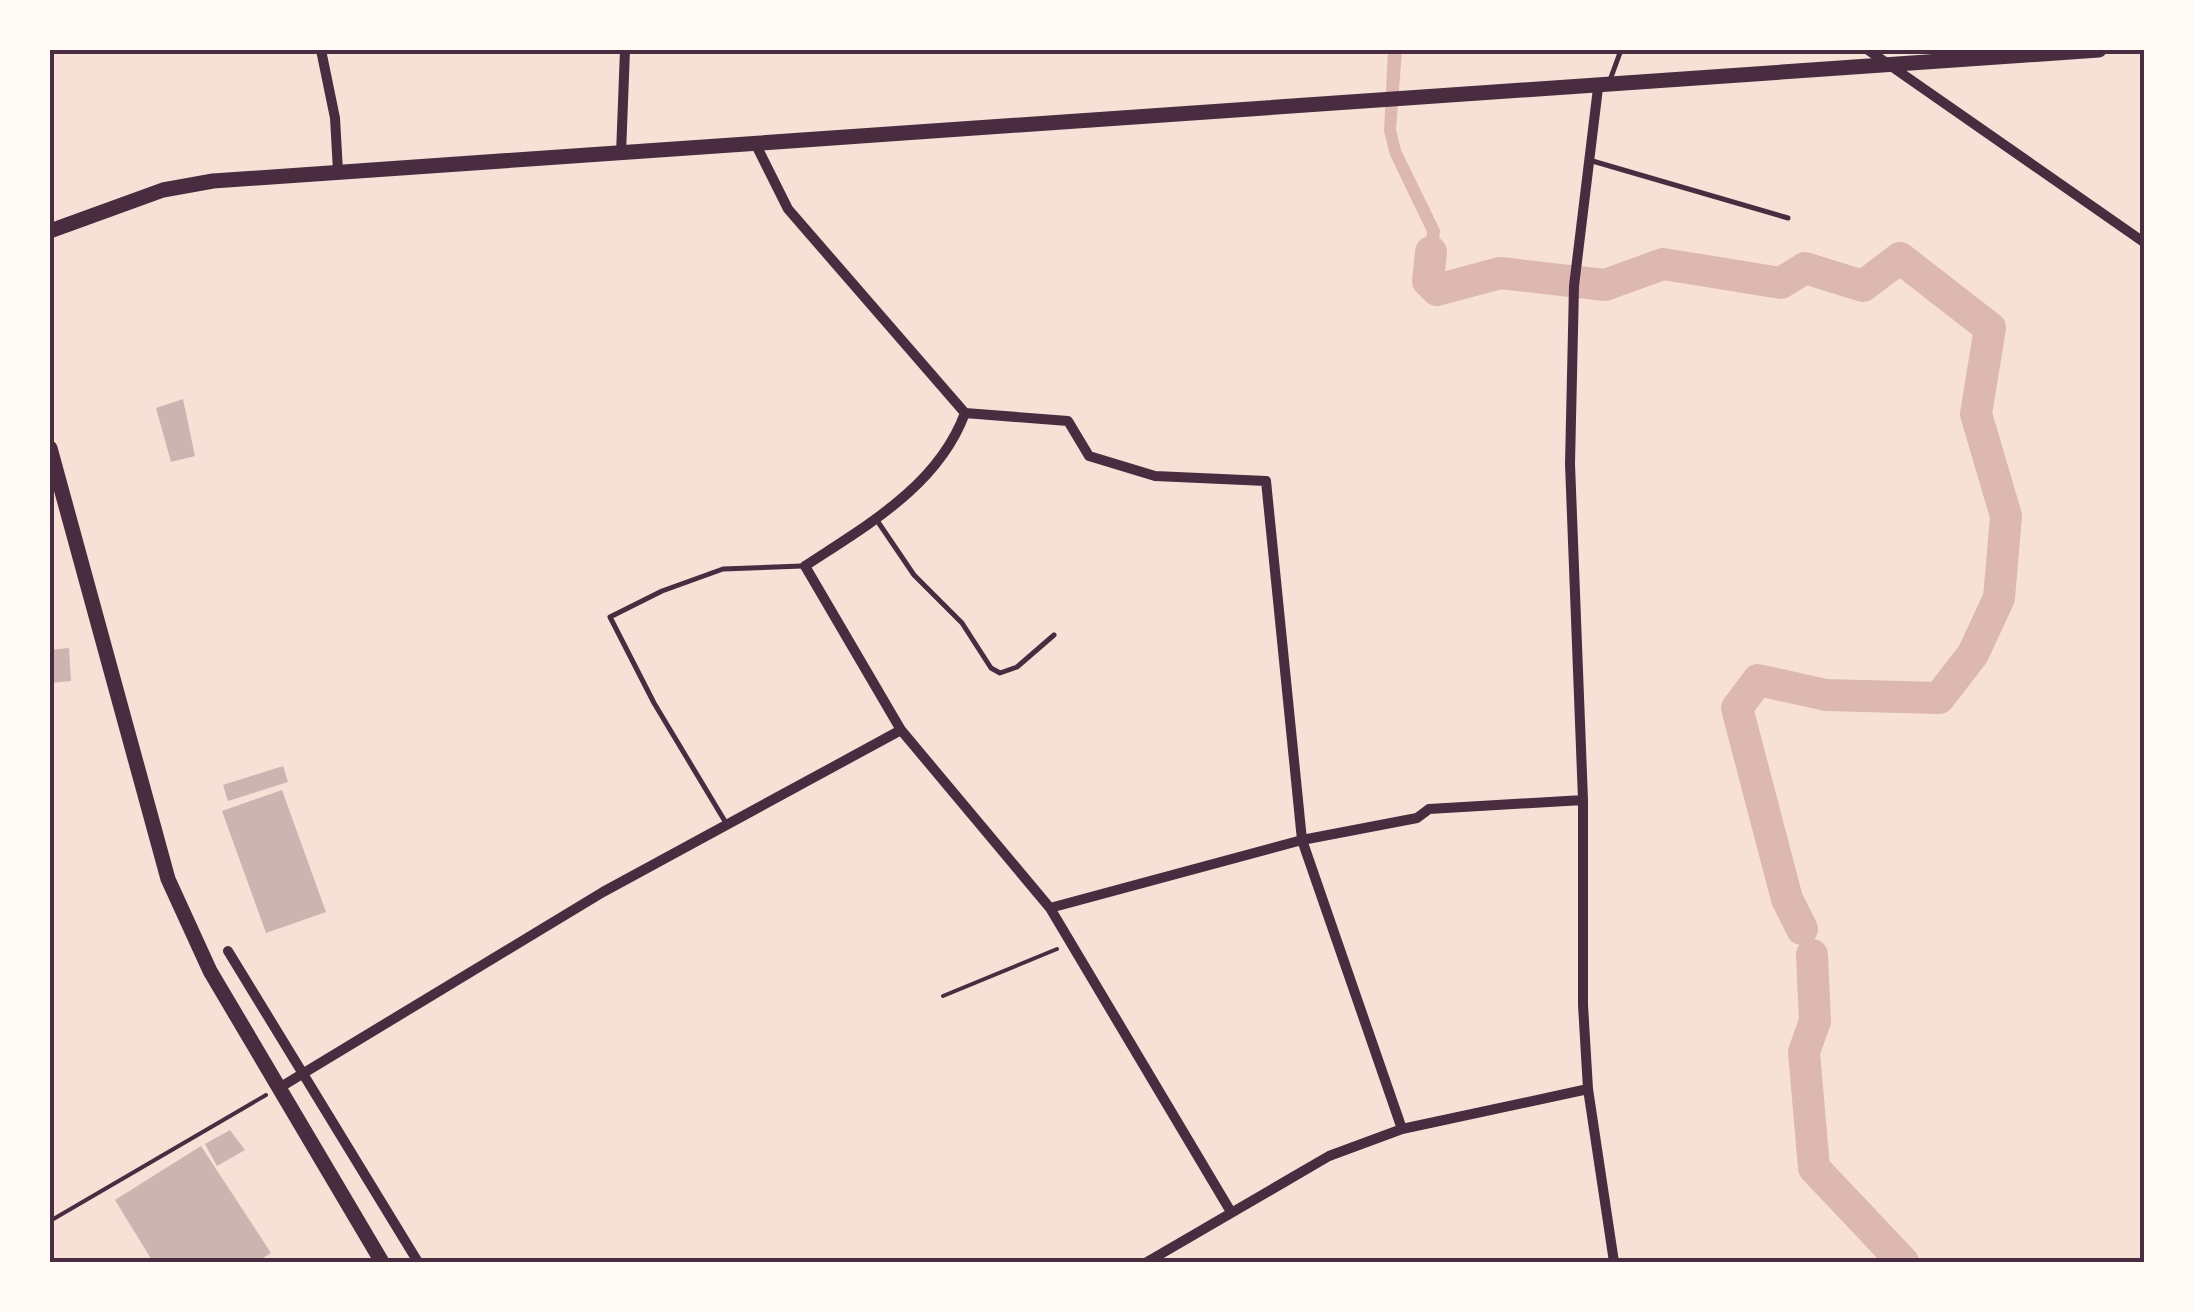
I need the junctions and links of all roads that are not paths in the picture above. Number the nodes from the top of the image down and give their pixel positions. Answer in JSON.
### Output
{"nodes":[{"id":1,"x":322,"y":50,"type":"edge"},
{"id":2,"x":625,"y":50,"type":"edge"},
{"id":3,"x":1621,"y":50,"type":"edge"},
{"id":4,"x":1868,"y":50,"type":"edge"},
{"id":5,"x":2099,"y":50,"type":"edge"},
{"id":6,"x":1893,"y":66,"type":"junction"},
{"id":7,"x":1603,"y":88,"type":"junction"},
{"id":8,"x":756,"y":145,"type":"junction"},
{"id":9,"x":621,"y":154,"type":"junction"},
{"id":10,"x":1590,"y":160,"type":"junction"},
{"id":11,"x":338,"y":172,"type":"junction"},
{"id":12,"x":1788,"y":218,"type":"dead end"},
{"id":13,"x":50,"y":230,"type":"edge"},
{"id":14,"x":2145,"y":242,"type":"edge"},
{"id":15,"x":965,"y":414,"type":"junction"},
{"id":16,"x":50,"y":448,"type":"edge"},
{"id":17,"x":876,"y":519,"type":"junction"},
{"id":18,"x":806,"y":566,"type":"junction"},
{"id":19,"x":1054,"y":635,"type":"dead end"},
{"id":20,"x":901,"y":730,"type":"junction"},
{"id":21,"x":1583,"y":800,"type":"junction"},
{"id":22,"x":727,"y":824,"type":"junction"},
{"id":23,"x":1302,"y":840,"type":"junction"},
{"id":24,"x":1050,"y":908,"type":"junction"},
{"id":25,"x":228,"y":951,"type":"dead end"},
{"id":26,"x":302,"y":1070,"type":"junction"},
{"id":27,"x":279,"y":1088,"type":"junction"},
{"id":28,"x":1588,"y":1089,"type":"junction"},
{"id":29,"x":1402,"y":1128,"type":"junction"},
{"id":30,"x":1231,"y":1212,"type":"junction"},
{"id":31,"x":382,"y":1262,"type":"edge"},
{"id":32,"x":418,"y":1262,"type":"edge"},
{"id":33,"x":1147,"y":1262,"type":"edge"},
{"id":34,"x":1614,"y":1262,"type":"edge"}],
"edges":[{"from":1,"to":11,"type":"street"},
{"from":2,"to":9,"type":"street"},
{"from":3,"to":7,"type":"lane"},
{"from":4,"to":6,"type":"street"},
{"from":5,"to":6,"type":"main road"},
{"from":6,"to":7,"type":"main road"},
{"from":6,"to":14,"type":"street"},
{"from":7,"to":8,"type":"main road"},
{"from":7,"to":10,"type":"street"},
{"from":8,"to":9,"type":"main road"},
{"from":8,"to":15,"type":"street"},
{"from":9,"to":11,"type":"main road"},
{"from":10,"to":12,"type":"lane"},
{"from":10,"to":21,"type":"street"},
{"from":11,"to":13,"type":"main road"},
{"from":15,"to":17,"type":"street"},
{"from":15,"to":23,"type":"street"},
{"from":16,"to":27,"type":"main road"},
{"from":17,"to":18,"type":"street"},
{"from":17,"to":19,"type":"lane"},
{"from":18,"to":20,"type":"street"},
{"from":18,"to":22,"type":"lane"},
{"from":20,"to":22,"type":"street"},
{"from":20,"to":24,"type":"street"},
{"from":21,"to":23,"type":"street"},
{"from":21,"to":28,"type":"street"},
{"from":22,"to":26,"type":"street"},
{"from":23,"to":24,"type":"street"},
{"from":23,"to":29,"type":"street"},
{"from":24,"to":30,"type":"street"},
{"from":25,"to":26,"type":"street"},
{"from":26,"to":27,"type":"street"},
{"from":26,"to":32,"type":"street"},
{"from":27,"to":31,"type":"main road"},
{"from":28,"to":29,"type":"street"},
{"from":28,"to":34,"type":"street"},
{"from":29,"to":30,"type":"street"},
{"from":30,"to":33,"type":"street"}]}
